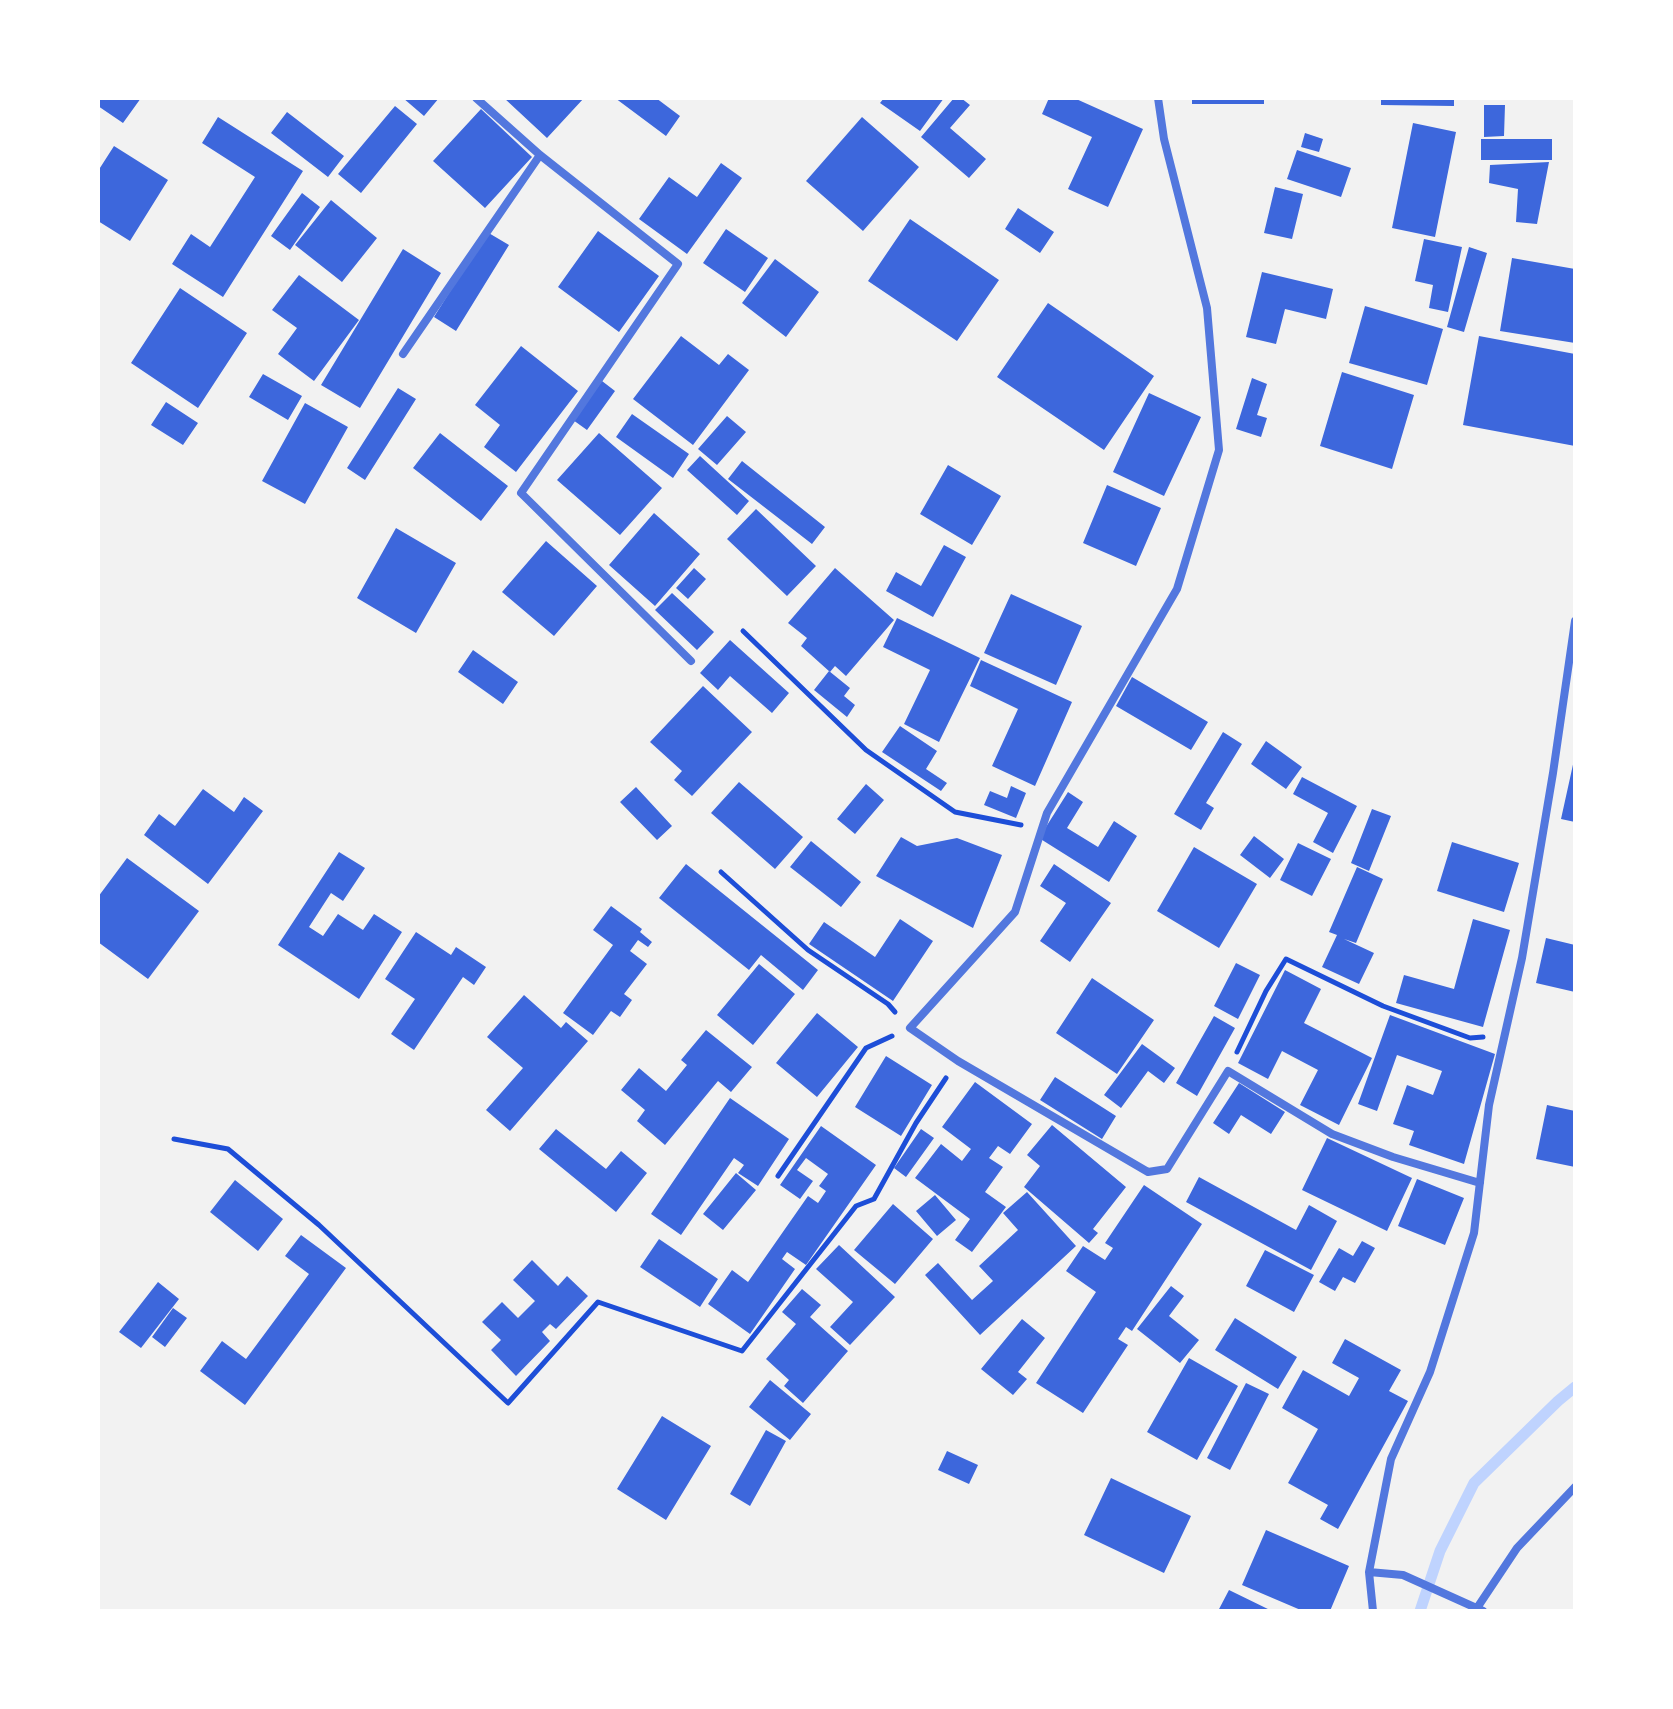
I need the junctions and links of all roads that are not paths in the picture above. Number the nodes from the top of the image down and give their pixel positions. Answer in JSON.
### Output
{"nodes":[{"id":1,"x":476,"y":98,"type":"edge"},
{"id":2,"x":1158,"y":98,"type":"edge"},
{"id":3,"x":540,"y":155,"type":"junction"},
{"id":4,"x":403,"y":354,"type":"dead end"},
{"id":5,"x":1575,"y":621,"type":"edge"},
{"id":6,"x":691,"y":661,"type":"dead end"},
{"id":7,"x":1480,"y":1183,"type":"junction"},
{"id":8,"x":1575,"y":1487,"type":"edge"},
{"id":9,"x":1369,"y":1572,"type":"junction"},
{"id":10,"x":1480,"y":1610,"type":"edge"},
{"id":11,"x":1373,"y":1611,"type":"edge"}],
"edges":[{"from":1,"to":3,"type":"street"},
{"from":2,"to":7,"type":"street"},
{"from":3,"to":4,"type":"street"},
{"from":3,"to":6,"type":"street"},
{"from":5,"to":7,"type":"street"},
{"from":7,"to":9,"type":"street"},
{"from":8,"to":10,"type":"street"},
{"from":9,"to":10,"type":"street"},
{"from":9,"to":11,"type":"street"}]}
